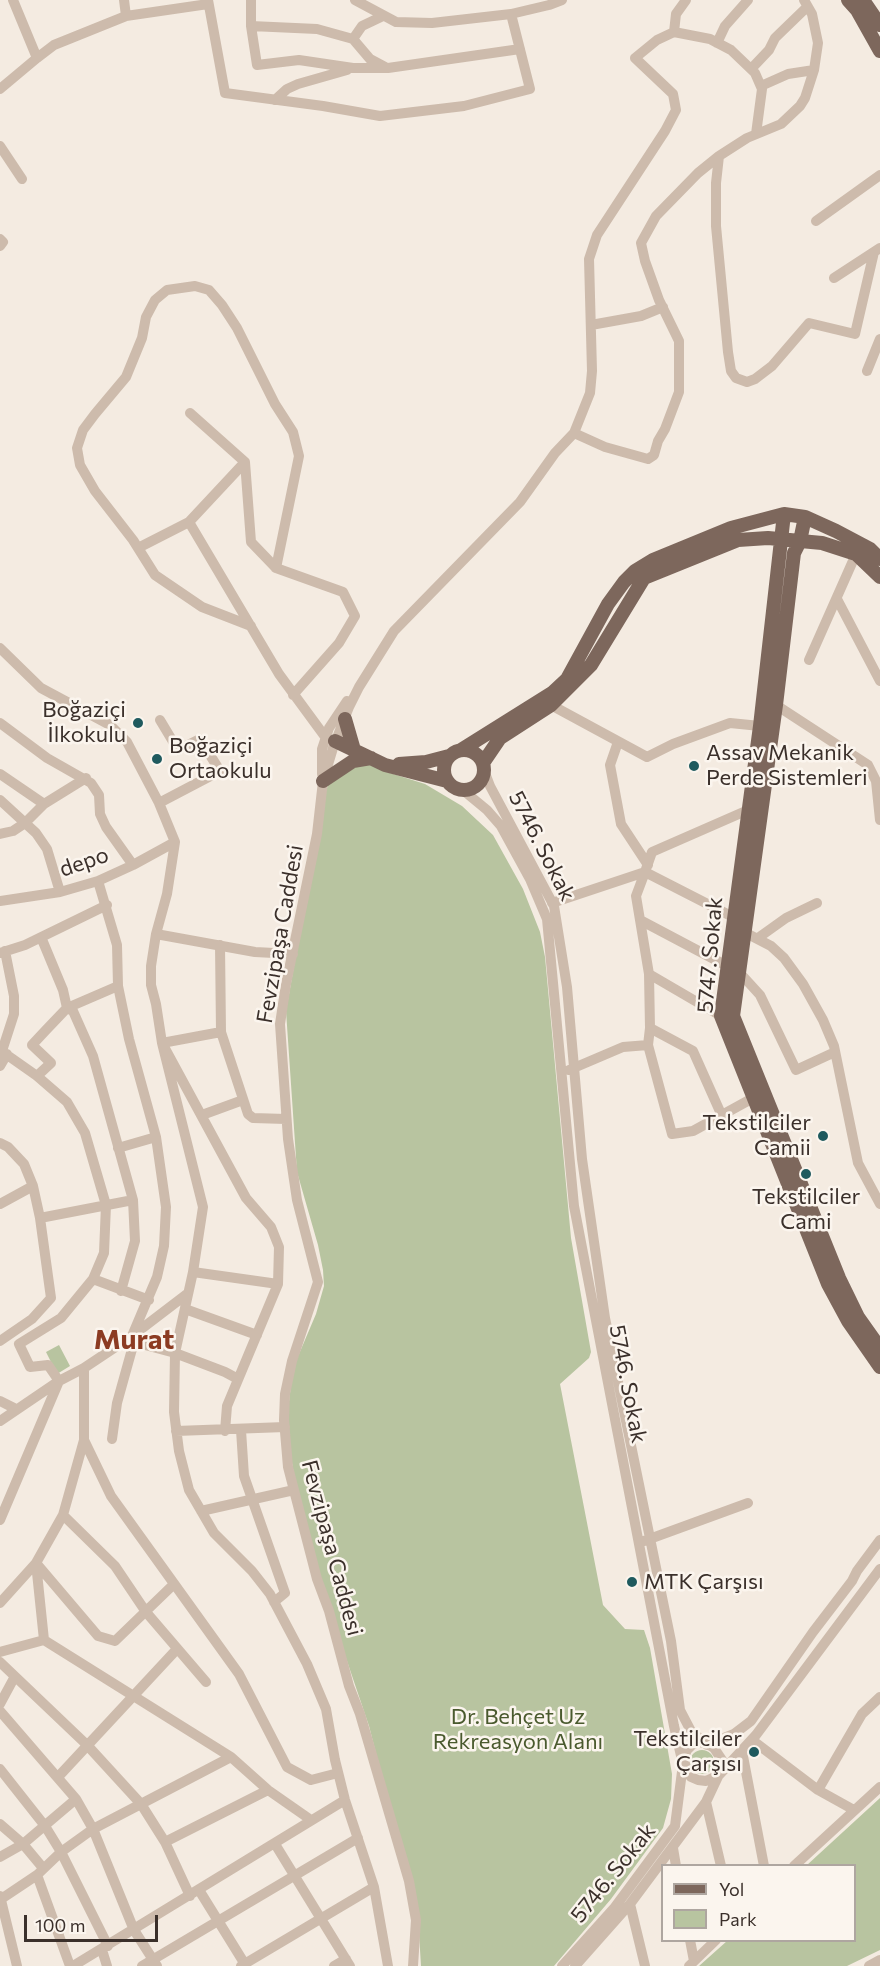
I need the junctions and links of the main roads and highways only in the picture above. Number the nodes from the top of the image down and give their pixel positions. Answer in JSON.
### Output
{"nodes":[{"id":1,"x":848,"y":0,"type":"edge"},
{"id":2,"x":863,"y":0,"type":"edge"},
{"id":3,"x":880,"y":25,"type":"edge"},
{"id":4,"x":880,"y":51,"type":"edge"},
{"id":5,"x":784,"y":514,"type":"junction"},
{"id":6,"x":805,"y":517,"type":"junction"},
{"id":7,"x":781,"y":538,"type":"junction"},
{"id":8,"x":800,"y":541,"type":"junction"},
{"id":9,"x":880,"y":559,"type":"edge"},
{"id":10,"x":880,"y":577,"type":"edge"},
{"id":11,"x":345,"y":719,"type":"road end"},
{"id":12,"x":331,"y":740,"type":"road end"},
{"id":13,"x":354,"y":750,"type":"junction"},
{"id":14,"x":455,"y":753,"type":"junction"},
{"id":15,"x":371,"y":758,"type":"junction"},
{"id":16,"x":385,"y":765,"type":"junction"},
{"id":17,"x":484,"y":768,"type":"junction"},
{"id":18,"x":323,"y":781,"type":"road end"},
{"id":19,"x":447,"y":781,"type":"junction"},
{"id":20,"x":733,"y":969,"type":"junction"},
{"id":21,"x":880,"y":1348,"type":"edge"},
{"id":22,"x":880,"y":1367,"type":"edge"}],
"edges":[{"from":1,"to":4,"type":"main road"},
{"from":2,"to":3,"type":"main road"},
{"from":5,"to":6,"type":"main road"},
{"from":5,"to":7,"type":"main road","name":"5747. Sokak"},
{"from":5,"to":14,"type":"main road"},
{"from":6,"to":8,"type":"main road","name":"5747. Sokak"},
{"from":6,"to":9,"type":"main road"},
{"from":7,"to":8,"type":"main road"},
{"from":7,"to":17,"type":"main road"},
{"from":7,"to":20,"type":"main road","name":"5747. Sokak"},
{"from":8,"to":10,"type":"main road"},
{"from":8,"to":20,"type":"main road","name":"5747. Sokak"},
{"from":11,"to":13,"type":"main road"},
{"from":12,"to":13,"type":"main road"},
{"from":13,"to":15,"type":"main road"},
{"from":14,"to":16,"type":"main road"},
{"from":14,"to":17,"type":"main road"},
{"from":14,"to":19,"type":"main road"},
{"from":15,"to":16,"type":"main road"},
{"from":15,"to":18,"type":"main road"},
{"from":16,"to":19,"type":"main road"},
{"from":17,"to":19,"type":"main road"},
{"from":20,"to":21,"type":"main road","name":"5747. Sokak"},
{"from":20,"to":22,"type":"main road","name":"5747. Sokak"}]}
